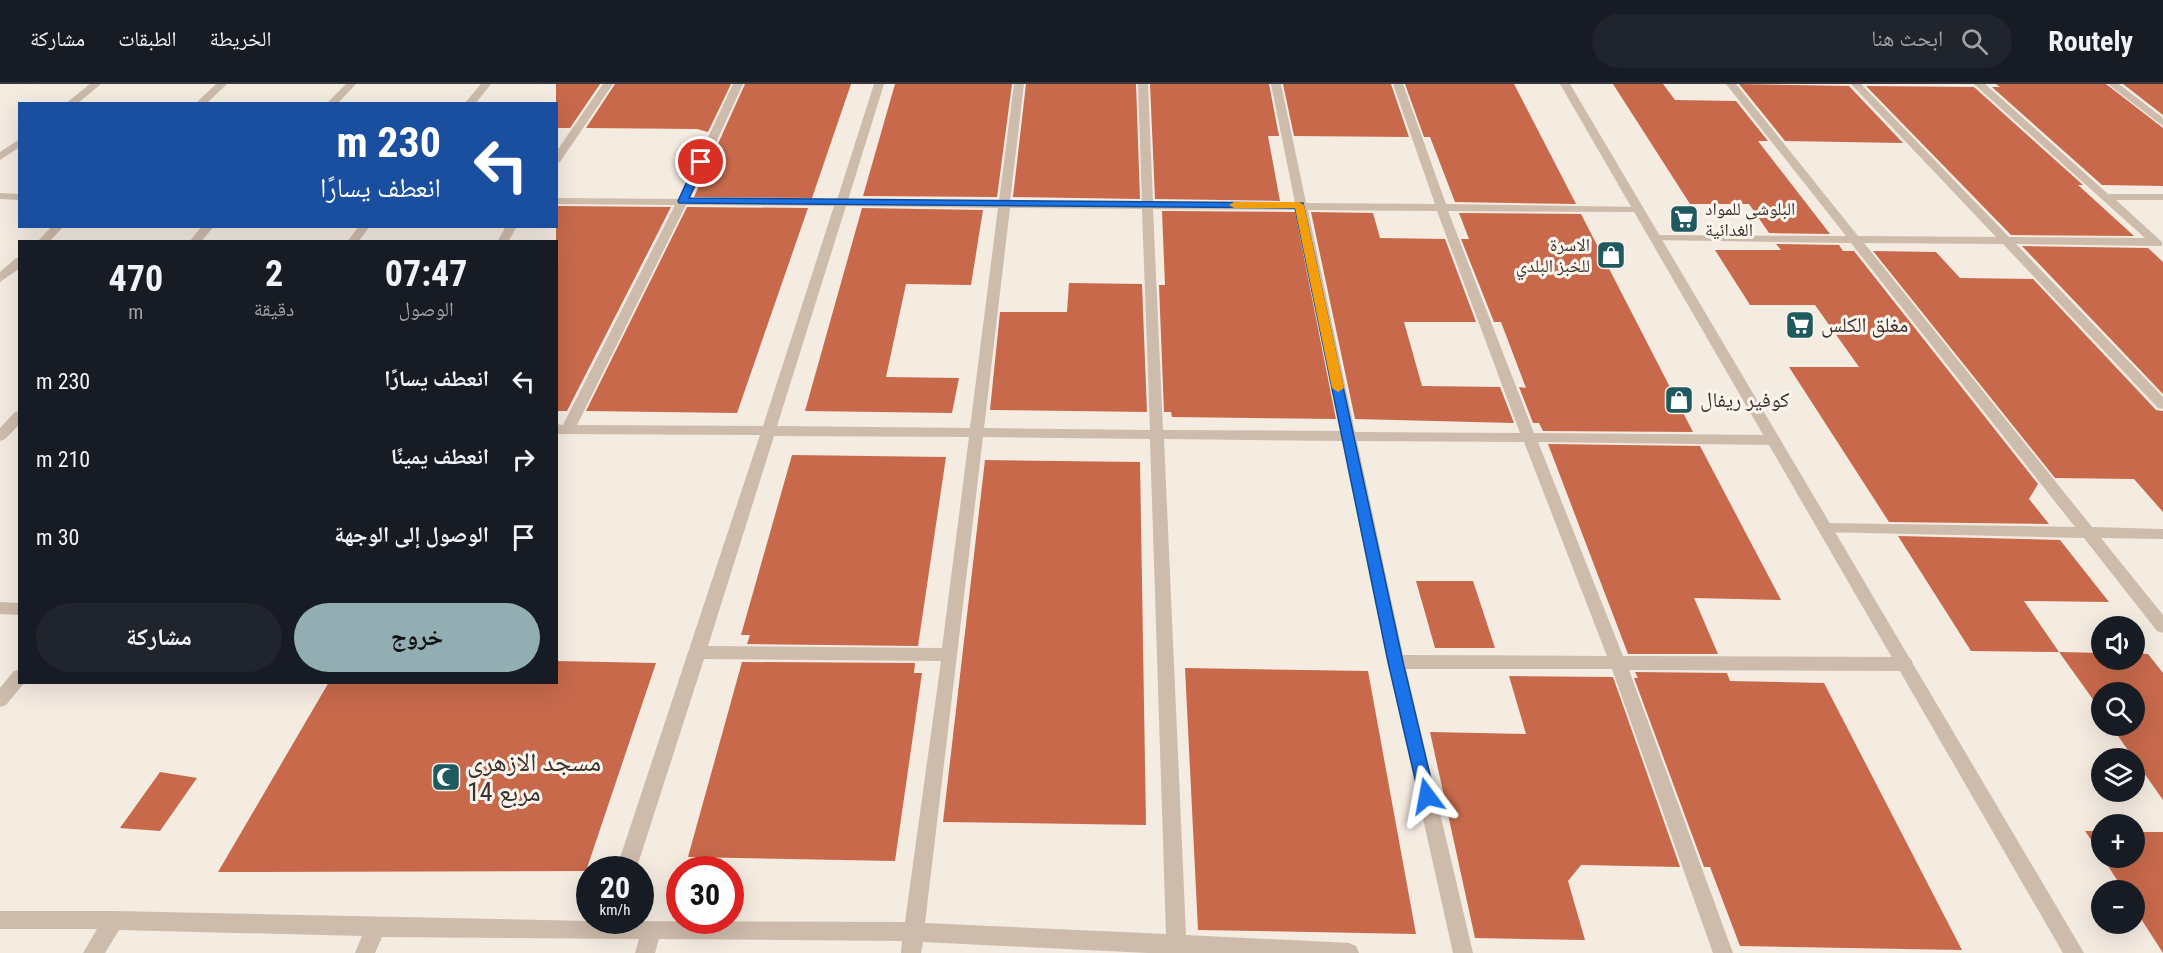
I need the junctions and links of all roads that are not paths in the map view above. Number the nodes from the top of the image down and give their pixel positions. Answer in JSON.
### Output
{"nodes":[{"id":1,"x":96,"y":84,"type":"edge"},
{"id":2,"x":222,"y":84,"type":"edge"},
{"id":3,"x":351,"y":84,"type":"edge"},
{"id":4,"x":486,"y":84,"type":"edge"},
{"id":5,"x":608,"y":84,"type":"edge"},
{"id":6,"x":738,"y":84,"type":"edge"},
{"id":7,"x":879,"y":84,"type":"edge"},
{"id":8,"x":1019,"y":84,"type":"edge"},
{"id":9,"x":1143,"y":84,"type":"edge"},
{"id":10,"x":1276,"y":84,"type":"edge"},
{"id":11,"x":1398,"y":84,"type":"edge"},
{"id":12,"x":1565,"y":84,"type":"edge"},
{"id":13,"x":1731,"y":84,"type":"edge"},
{"id":14,"x":1856,"y":84,"type":"edge"},
{"id":15,"x":1979,"y":84,"type":"edge"},
{"id":16,"x":2113,"y":84,"type":"edge"},
{"id":17,"x":73,"y":102,"type":"edge"},
{"id":18,"x":202,"y":102,"type":"edge"},
{"id":19,"x":334,"y":102,"type":"edge"},
{"id":20,"x":471,"y":102,"type":"edge"},
{"id":21,"x":2163,"y":123,"type":"edge"},
{"id":22,"x":18,"y":144,"type":"edge"},
{"id":23,"x":0,"y":157,"type":"edge"},
{"id":24,"x":558,"y":157,"type":"edge"},
{"id":25,"x":0,"y":196,"type":"edge"},
{"id":26,"x":18,"y":197,"type":"edge"},
{"id":27,"x":2105,"y":197,"type":"junction"},
{"id":28,"x":2163,"y":197,"type":"edge"},
{"id":29,"x":558,"y":201,"type":"edge"},
{"id":30,"x":683,"y":201,"type":"junction"},
{"id":31,"x":843,"y":202,"type":"junction"},
{"id":32,"x":1003,"y":204,"type":"junction"},
{"id":33,"x":1148,"y":205,"type":"junction"},
{"id":34,"x":1299,"y":205,"type":"junction"},
{"id":35,"x":1440,"y":207,"type":"junction"},
{"id":36,"x":1638,"y":209,"type":"junction"},
{"id":37,"x":57,"y":228,"type":"edge"},
{"id":38,"x":207,"y":228,"type":"edge"},
{"id":39,"x":1655,"y":238,"type":"junction"},
{"id":40,"x":1854,"y":239,"type":"junction"},
{"id":41,"x":44,"y":240,"type":"edge"},
{"id":42,"x":196,"y":240,"type":"edge"},
{"id":43,"x":2005,"y":240,"type":"junction"},
{"id":44,"x":2159,"y":245,"type":"edge"},
{"id":45,"x":18,"y":263,"type":"edge"},
{"id":46,"x":0,"y":278,"type":"edge"},
{"id":47,"x":2163,"y":405,"type":"edge"},
{"id":48,"x":18,"y":418,"type":"edge"},
{"id":49,"x":0,"y":419,"type":"edge"},
{"id":50,"x":562,"y":429,"type":"edge"},
{"id":51,"x":768,"y":430,"type":"junction"},
{"id":52,"x":977,"y":433,"type":"junction"},
{"id":53,"x":1157,"y":434,"type":"junction"},
{"id":54,"x":0,"y":436,"type":"edge"},
{"id":55,"x":1348,"y":436,"type":"junction"},
{"id":56,"x":1528,"y":438,"type":"junction"},
{"id":57,"x":1774,"y":440,"type":"junction"},
{"id":58,"x":1825,"y":528,"type":"junction"},
{"id":59,"x":2089,"y":534,"type":"junction"},
{"id":60,"x":2163,"y":534,"type":"edge"},
{"id":61,"x":0,"y":608,"type":"edge"},
{"id":62,"x":18,"y":609,"type":"edge"},
{"id":63,"x":2163,"y":627,"type":"edge"},
{"id":64,"x":698,"y":652,"type":"junction"},
{"id":65,"x":950,"y":655,"type":"junction"},
{"id":66,"x":1396,"y":662,"type":"junction"},
{"id":67,"x":1617,"y":662,"type":"junction"},
{"id":68,"x":1905,"y":664,"type":"junction"},
{"id":69,"x":18,"y":678,"type":"edge"},
{"id":70,"x":0,"y":700,"type":"edge"},
{"id":71,"x":631,"y":856,"type":"edge"},
{"id":72,"x":114,"y":920,"type":"junction"},
{"id":73,"x":0,"y":921,"type":"edge"},
{"id":74,"x":576,"y":925,"type":"edge"},
{"id":75,"x":376,"y":927,"type":"junction"},
{"id":76,"x":654,"y":930,"type":"edge"},
{"id":77,"x":914,"y":932,"type":"junction"},
{"id":78,"x":651,"y":934,"type":"edge"},
{"id":79,"x":1177,"y":949,"type":"edge"},
{"id":80,"x":93,"y":953,"type":"edge"},
{"id":81,"x":365,"y":953,"type":"edge"},
{"id":82,"x":645,"y":953,"type":"edge"},
{"id":83,"x":911,"y":953,"type":"edge"},
{"id":84,"x":1348,"y":953,"type":"edge"},
{"id":85,"x":1463,"y":953,"type":"edge"},
{"id":86,"x":1723,"y":953,"type":"edge"},
{"id":87,"x":2074,"y":953,"type":"edge"}],
"edges":[{"from":1,"to":17,"type":"street"},
{"from":2,"to":18,"type":"street"},
{"from":3,"to":19,"type":"street"},
{"from":4,"to":20,"type":"street"},
{"from":5,"to":24,"type":"street"},
{"from":6,"to":30,"type":"street"},
{"from":7,"to":31,"type":"street"},
{"from":8,"to":32,"type":"street"},
{"from":9,"to":33,"type":"street"},
{"from":10,"to":34,"type":"street"},
{"from":11,"to":35,"type":"street"},
{"from":12,"to":36,"type":"street"},
{"from":13,"to":40,"type":"street"},
{"from":14,"to":43,"type":"street"},
{"from":15,"to":27,"type":"street"},
{"from":16,"to":21,"type":"street"},
{"from":22,"to":23,"type":"street"},
{"from":25,"to":26,"type":"street"},
{"from":27,"to":28,"type":"street"},
{"from":27,"to":44,"type":"street"},
{"from":29,"to":30,"type":"street"},
{"from":30,"to":31,"type":"street"},
{"from":30,"to":50,"type":"street"},
{"from":31,"to":32,"type":"street"},
{"from":31,"to":51,"type":"street"},
{"from":32,"to":33,"type":"street"},
{"from":32,"to":52,"type":"street"},
{"from":33,"to":34,"type":"street"},
{"from":33,"to":53,"type":"street"},
{"from":34,"to":35,"type":"street"},
{"from":34,"to":55,"type":"street"},
{"from":35,"to":36,"type":"street"},
{"from":35,"to":56,"type":"street"},
{"from":36,"to":39,"type":"street"},
{"from":37,"to":41,"type":"street"},
{"from":38,"to":42,"type":"street"},
{"from":39,"to":40,"type":"street"},
{"from":39,"to":57,"type":"street"},
{"from":40,"to":43,"type":"street"},
{"from":40,"to":59,"type":"street"},
{"from":43,"to":44,"type":"street"},
{"from":43,"to":47,"type":"street"},
{"from":45,"to":46,"type":"street"},
{"from":48,"to":49,"type":"street"},
{"from":48,"to":54,"type":"street"},
{"from":50,"to":51,"type":"street"},
{"from":51,"to":52,"type":"street"},
{"from":51,"to":64,"type":"street"},
{"from":52,"to":53,"type":"street"},
{"from":52,"to":65,"type":"street"},
{"from":53,"to":55,"type":"street"},
{"from":53,"to":79,"type":"street"},
{"from":55,"to":56,"type":"street"},
{"from":55,"to":66,"type":"street"},
{"from":56,"to":57,"type":"street"},
{"from":56,"to":67,"type":"street"},
{"from":57,"to":58,"type":"street"},
{"from":58,"to":59,"type":"street"},
{"from":58,"to":68,"type":"street"},
{"from":59,"to":60,"type":"street"},
{"from":59,"to":63,"type":"street"},
{"from":61,"to":62,"type":"street"},
{"from":64,"to":65,"type":"street"},
{"from":64,"to":71,"type":"street"},
{"from":65,"to":77,"type":"street"},
{"from":66,"to":67,"type":"street"},
{"from":66,"to":85,"type":"street"},
{"from":67,"to":68,"type":"street"},
{"from":67,"to":86,"type":"street"},
{"from":68,"to":87,"type":"street"},
{"from":69,"to":70,"type":"street"},
{"from":72,"to":73,"type":"street"},
{"from":72,"to":75,"type":"street"},
{"from":72,"to":80,"type":"street"},
{"from":74,"to":75,"type":"street"},
{"from":75,"to":81,"type":"street"},
{"from":76,"to":77,"type":"street"},
{"from":77,"to":79,"type":"street"},
{"from":77,"to":83,"type":"street"},
{"from":78,"to":82,"type":"street"},
{"from":79,"to":84,"type":"street"}]}
